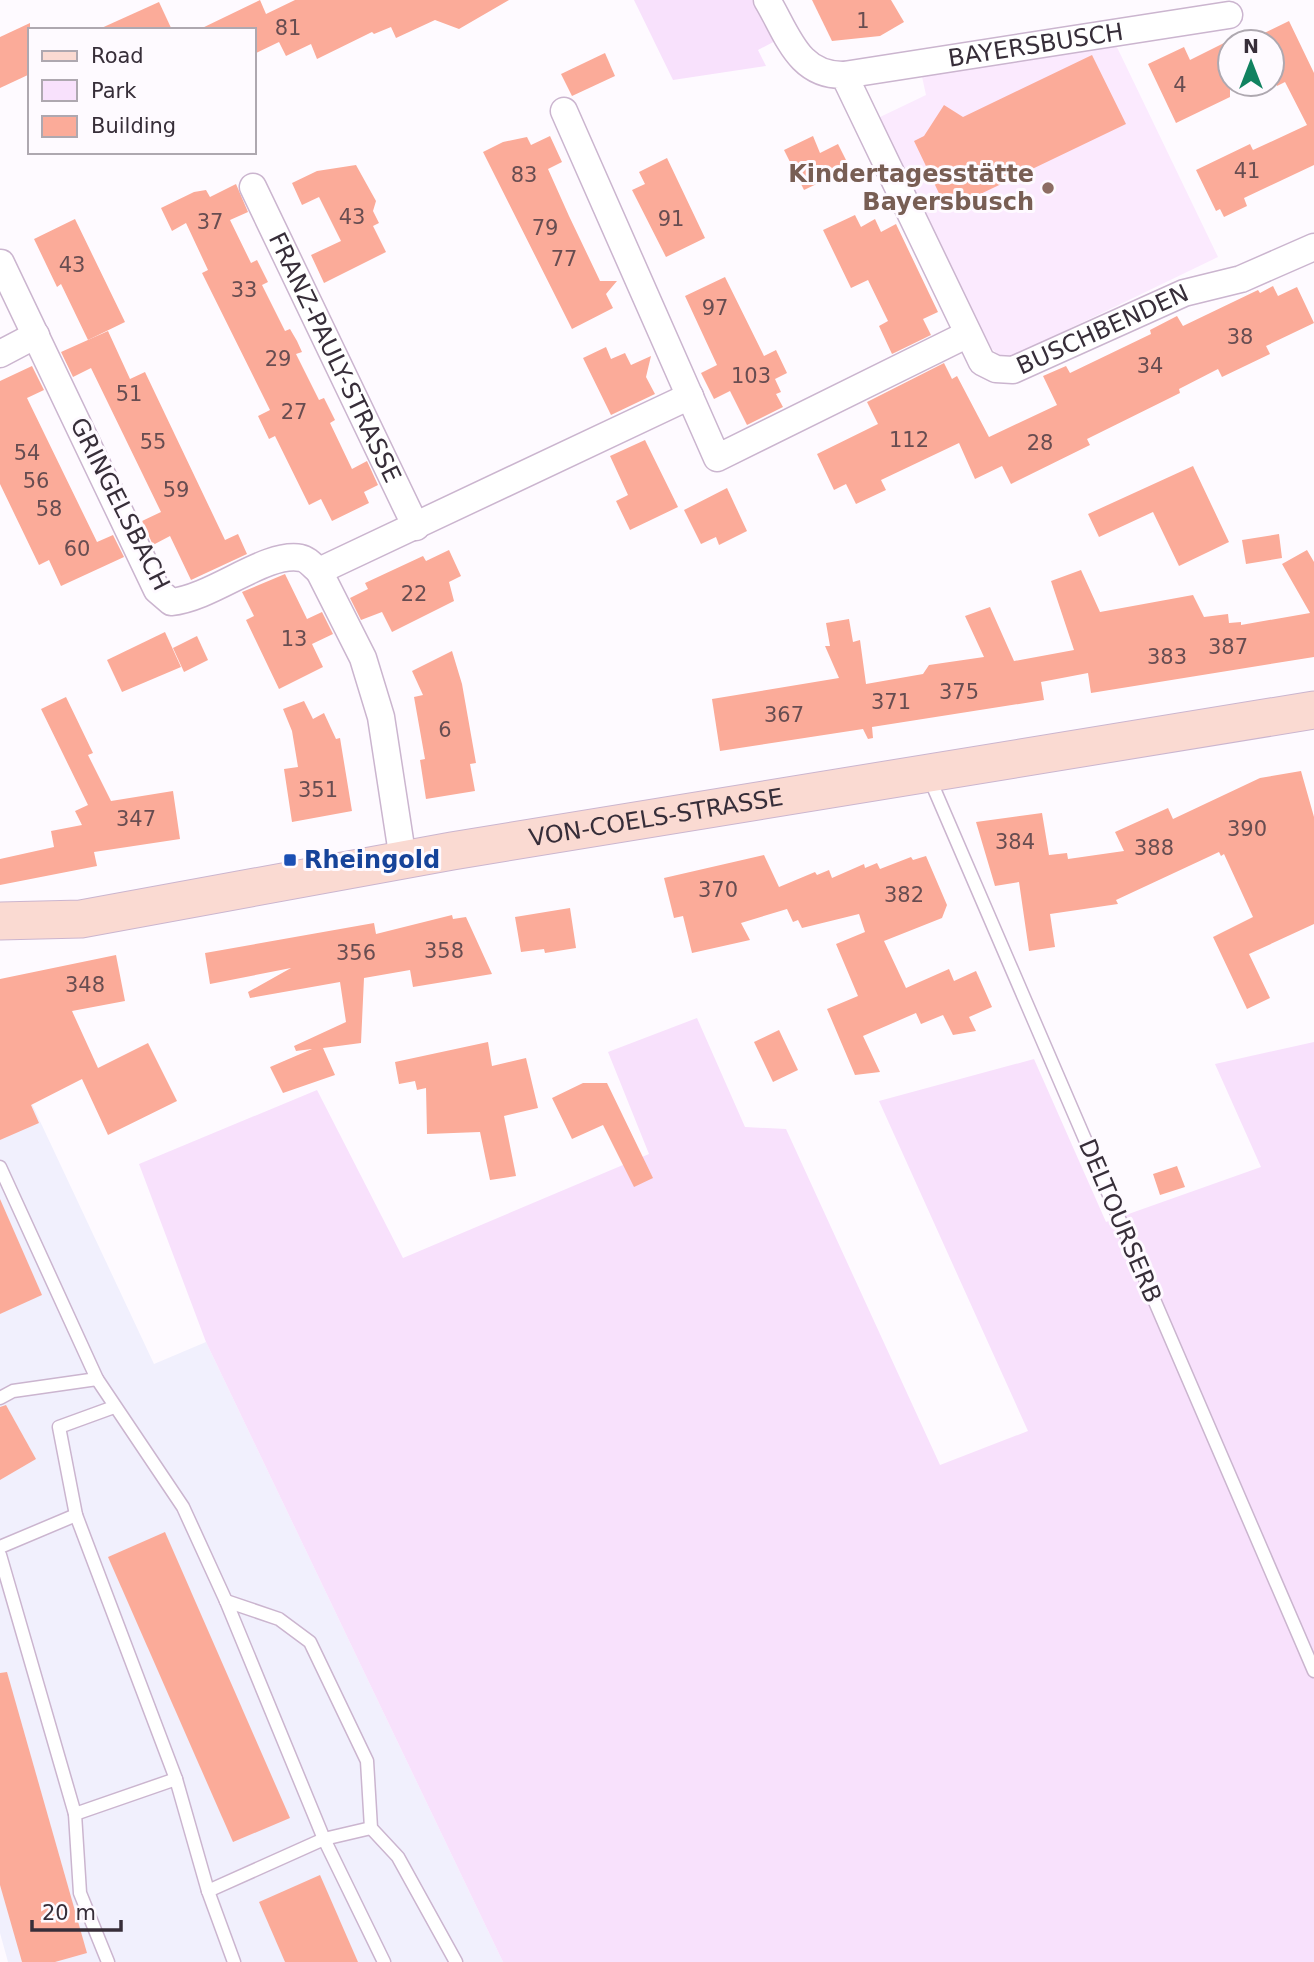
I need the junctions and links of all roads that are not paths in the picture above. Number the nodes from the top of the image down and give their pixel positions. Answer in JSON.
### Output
{"nodes":[{"id":1,"x":767,"y":0,"type":"edge"},
{"id":2,"x":1229,"y":15,"type":"dead end"},
{"id":3,"x":844,"y":75,"type":"junction"},
{"id":4,"x":564,"y":111,"type":"dead end"},
{"id":5,"x":253,"y":187,"type":"dead end"},
{"id":6,"x":1314,"y":247,"type":"edge"},
{"id":7,"x":1,"y":263,"type":"edge"},
{"id":8,"x":968,"y":334,"type":"junction"},
{"id":9,"x":36,"y":335,"type":"junction"},
{"id":10,"x":0,"y":354,"type":"edge"},
{"id":11,"x":690,"y":396,"type":"junction"},
{"id":12,"x":415,"y":527,"type":"junction"},
{"id":13,"x":319,"y":571,"type":"junction"},
{"id":14,"x":1314,"y":710,"type":"edge"},
{"id":15,"x":927,"y":772,"type":"junction"},
{"id":16,"x":403,"y":860,"type":"junction"},
{"id":17,"x":0,"y":921,"type":"edge"},
{"id":18,"x":0,"y":1167,"type":"edge"},
{"id":19,"x":97,"y":1379,"type":"junction"},
{"id":20,"x":0,"y":1386,"type":"edge"},
{"id":21,"x":13,"y":1391,"type":"junction"},
{"id":22,"x":0,"y":1398,"type":"edge"},
{"id":23,"x":114,"y":1407,"type":"junction"},
{"id":24,"x":76,"y":1515,"type":"junction"},
{"id":25,"x":0,"y":1547,"type":"edge"},
{"id":26,"x":0,"y":1555,"type":"edge"},
{"id":27,"x":226,"y":1601,"type":"junction"},
{"id":28,"x":1314,"y":1671,"type":"edge"},
{"id":29,"x":176,"y":1779,"type":"junction"},
{"id":30,"x":75,"y":1814,"type":"junction"},
{"id":31,"x":370,"y":1828,"type":"junction"},
{"id":32,"x":324,"y":1839,"type":"junction"},
{"id":33,"x":208,"y":1891,"type":"junction"},
{"id":34,"x":108,"y":1962,"type":"edge"},
{"id":35,"x":234,"y":1962,"type":"edge"},
{"id":36,"x":384,"y":1962,"type":"edge"},
{"id":37,"x":456,"y":1962,"type":"edge"}],
"edges":[{"from":1,"to":3,"type":"street"},
{"from":2,"to":3,"type":"street","name":"BAYERSBUSCH"},
{"from":3,"to":8,"type":"street","name":"BUSCHBENDEN"},
{"from":4,"to":11,"type":"street"},
{"from":5,"to":12,"type":"street","name":"FRANZ-PAULY-STRASSE"},
{"from":6,"to":8,"type":"street","name":"BUSCHBENDEN"},
{"from":7,"to":9,"type":"street","name":"GRINGELSBACH"},
{"from":8,"to":11,"type":"street"},
{"from":9,"to":10,"type":"street"},
{"from":9,"to":13,"type":"street","name":"GRINGELSBACH"},
{"from":11,"to":12,"type":"street"},
{"from":12,"to":13,"type":"street"},
{"from":13,"to":16,"type":"street"},
{"from":14,"to":15,"type":"main road","name":"VON-COELS-STRASSE"},
{"from":15,"to":16,"type":"main road","name":"VON-COELS-STRASSE"},
{"from":15,"to":28,"type":"lane","name":"DELTOURSERB"},
{"from":16,"to":17,"type":"main road","name":"VON-COELS-STRASSE"},
{"from":18,"to":19,"type":"lane"},
{"from":19,"to":21,"type":"lane"},
{"from":19,"to":23,"type":"lane"},
{"from":20,"to":21,"type":"lane"},
{"from":21,"to":22,"type":"lane"},
{"from":23,"to":24,"type":"lane"},
{"from":23,"to":27,"type":"lane"},
{"from":24,"to":25,"type":"lane"},
{"from":24,"to":29,"type":"lane"},
{"from":26,"to":30,"type":"lane"},
{"from":27,"to":31,"type":"lane"},
{"from":27,"to":32,"type":"lane"},
{"from":29,"to":30,"type":"lane"},
{"from":29,"to":33,"type":"lane"},
{"from":30,"to":34,"type":"lane"},
{"from":31,"to":32,"type":"lane"},
{"from":31,"to":37,"type":"lane"},
{"from":32,"to":33,"type":"lane"},
{"from":32,"to":36,"type":"lane"},
{"from":33,"to":35,"type":"lane"}]}
